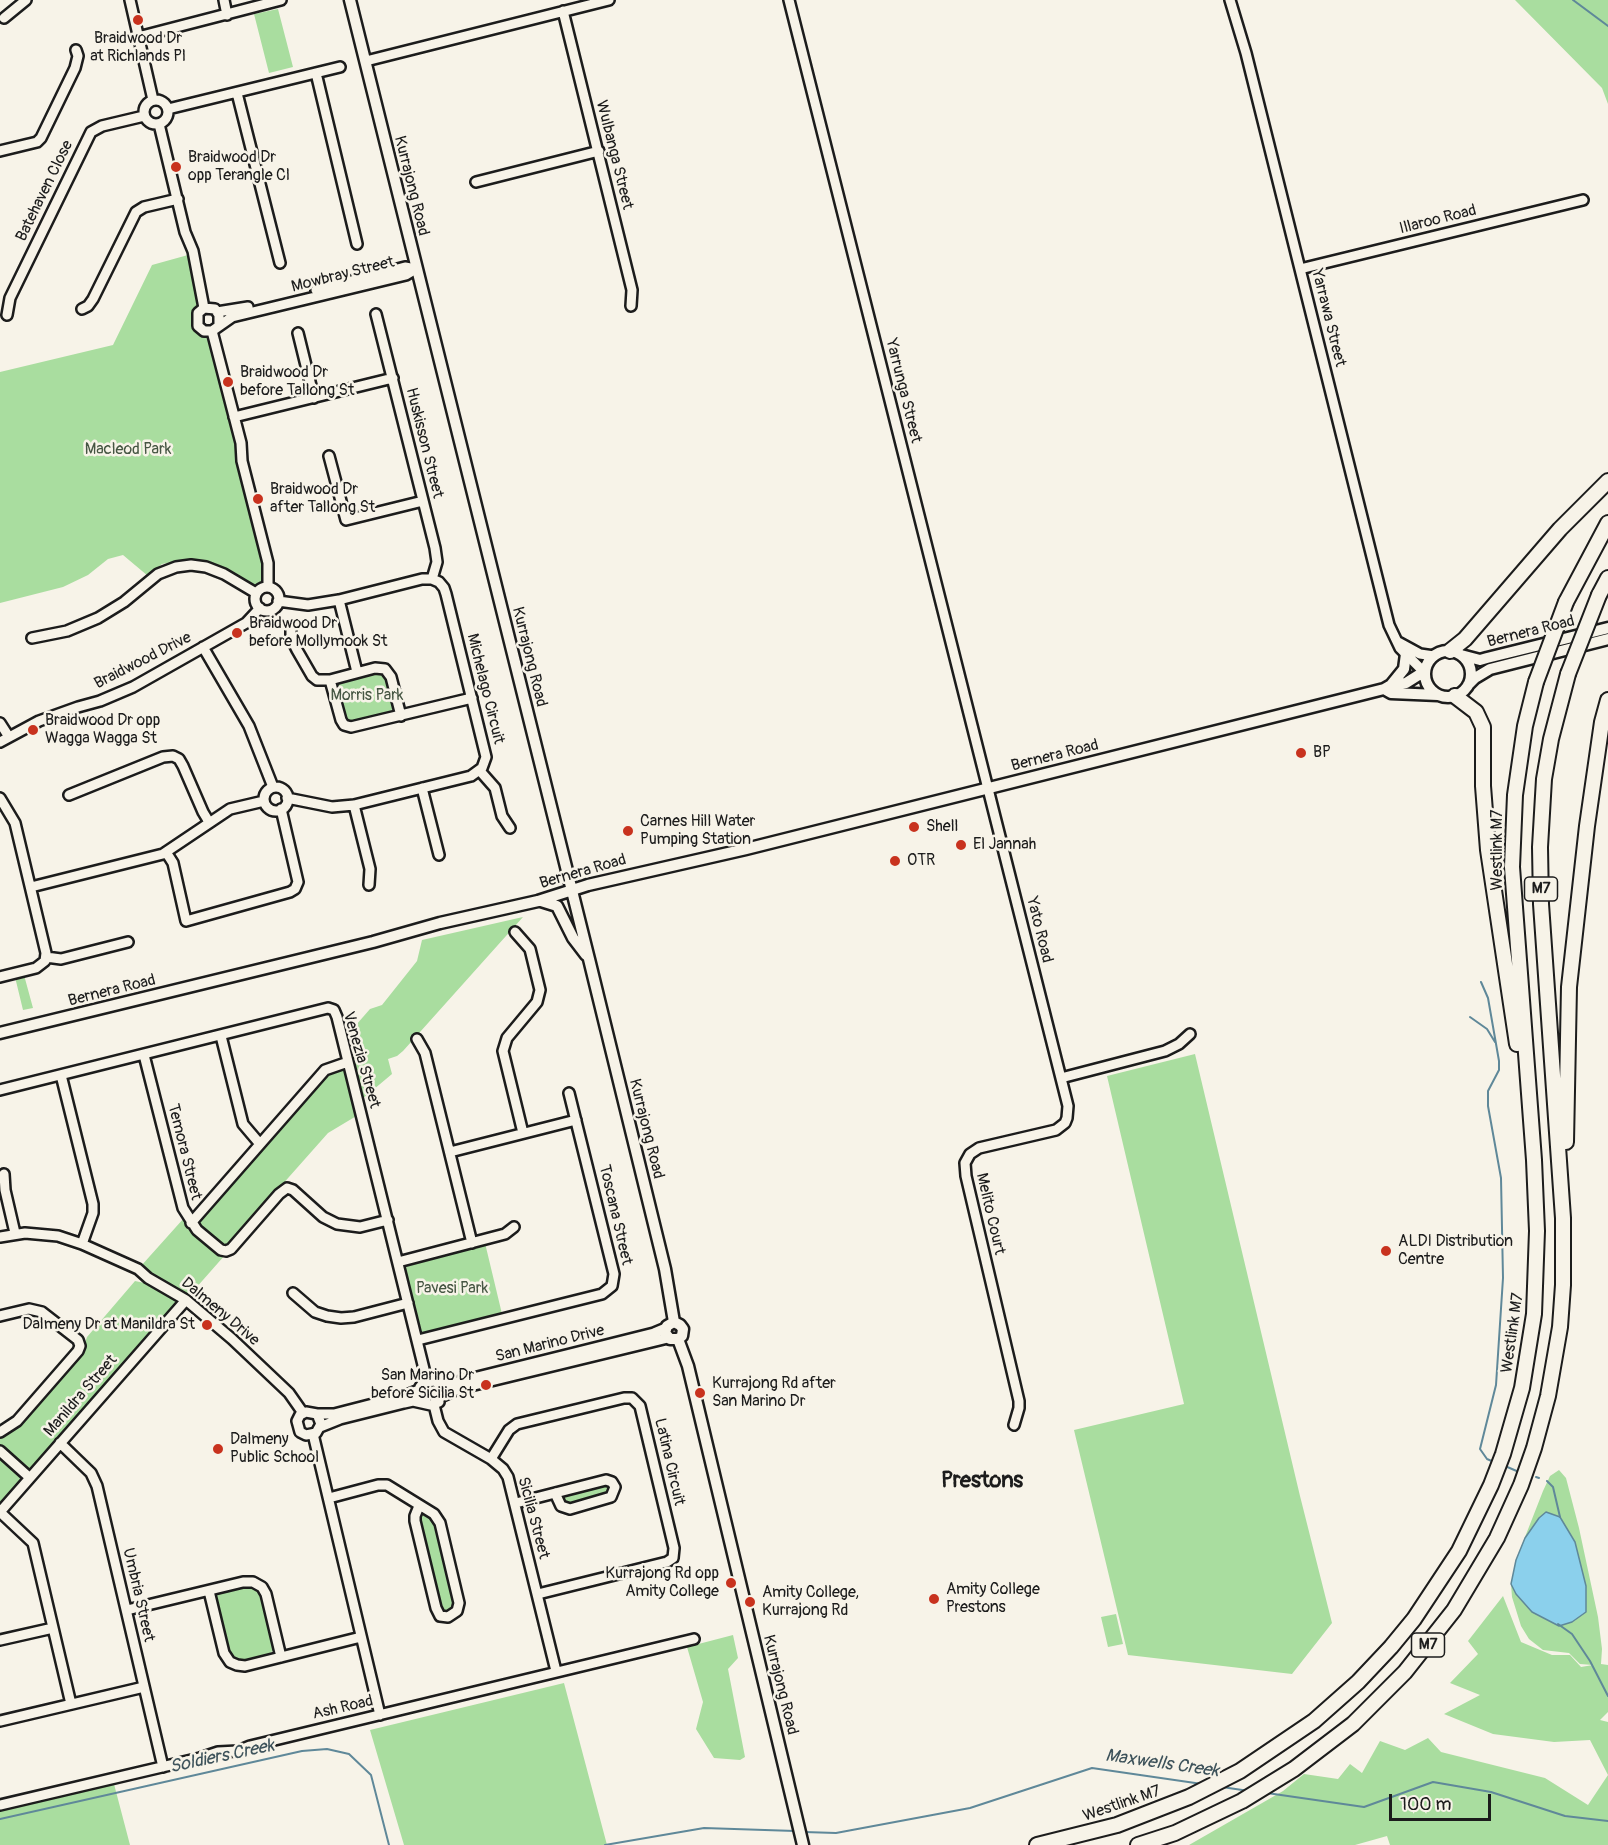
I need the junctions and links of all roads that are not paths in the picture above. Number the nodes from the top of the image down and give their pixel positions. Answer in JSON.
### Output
{"nodes":[{"id":1,"x":26,"y":0,"type":"edge"},
{"id":2,"x":130,"y":0,"type":"edge"},
{"id":3,"x":224,"y":0,"type":"edge"},
{"id":4,"x":281,"y":0,"type":"edge"},
{"id":5,"x":350,"y":0,"type":"edge"},
{"id":6,"x":609,"y":0,"type":"edge"},
{"id":7,"x":789,"y":0,"type":"edge"},
{"id":8,"x":1230,"y":0,"type":"edge"},
{"id":9,"x":563,"y":11,"type":"junction"},
{"id":10,"x":227,"y":15,"type":"junction"},
{"id":11,"x":4,"y":18,"type":"dead end"},
{"id":12,"x":138,"y":36,"type":"junction"},
{"id":13,"x":76,"y":50,"type":"dead end"},
{"id":14,"x":366,"y":61,"type":"junction"},
{"id":15,"x":340,"y":67,"type":"dead end"},
{"id":16,"x":315,"y":73,"type":"junction"},
{"id":17,"x":237,"y":93,"type":"junction"},
{"id":18,"x":153,"y":100,"type":"junction"},
{"id":19,"x":168,"y":109,"type":"junction"},
{"id":20,"x":144,"y":116,"type":"junction"},
{"id":21,"x":159,"y":124,"type":"junction"},
{"id":22,"x":0,"y":151,"type":"edge"},
{"id":23,"x":599,"y":151,"type":"junction"},
{"id":24,"x":476,"y":182,"type":"dead end"},
{"id":25,"x":178,"y":199,"type":"junction"},
{"id":26,"x":1583,"y":200,"type":"dead end"},
{"id":27,"x":357,"y":244,"type":"dead end"},
{"id":28,"x":280,"y":263,"type":"dead end"},
{"id":29,"x":416,"y":269,"type":"junction"},
{"id":30,"x":1300,"y":269,"type":"junction"},
{"id":31,"x":631,"y":306,"type":"dead end"},
{"id":32,"x":204,"y":308,"type":"junction"},
{"id":33,"x":82,"y":309,"type":"dead end"},
{"id":34,"x":217,"y":312,"type":"junction"},
{"id":35,"x":376,"y":314,"type":"dead end"},
{"id":36,"x":7,"y":315,"type":"dead end"},
{"id":37,"x":216,"y":328,"type":"junction"},
{"id":38,"x":298,"y":333,"type":"dead end"},
{"id":39,"x":393,"y":378,"type":"junction"},
{"id":40,"x":314,"y":398,"type":"junction"},
{"id":41,"x":234,"y":417,"type":"junction"},
{"id":42,"x":329,"y":456,"type":"dead end"},
{"id":43,"x":1608,"y":482,"type":"edge"},
{"id":44,"x":423,"y":501,"type":"junction"},
{"id":45,"x":1608,"y":523,"type":"edge"},
{"id":46,"x":1608,"y":578,"type":"edge"},
{"id":47,"x":432,"y":579,"type":"junction"},
{"id":48,"x":268,"y":587,"type":"junction"},
{"id":49,"x":256,"y":593,"type":"junction"},
{"id":50,"x":339,"y":600,"type":"junction"},
{"id":51,"x":278,"y":601,"type":"junction"},
{"id":52,"x":260,"y":608,"type":"junction"},
{"id":53,"x":1608,"y":628,"type":"edge"},
{"id":54,"x":291,"y":630,"type":"dead end"},
{"id":55,"x":32,"y":638,"type":"dead end"},
{"id":56,"x":1608,"y":639,"type":"edge"},
{"id":57,"x":1398,"y":642,"type":"junction"},
{"id":58,"x":203,"y":647,"type":"junction"},
{"id":59,"x":1456,"y":653,"type":"junction"},
{"id":60,"x":1406,"y":654,"type":"junction"},
{"id":61,"x":1434,"y":656,"type":"junction"},
{"id":62,"x":1425,"y":670,"type":"junction"},
{"id":63,"x":357,"y":672,"type":"junction"},
{"id":64,"x":330,"y":680,"type":"junction"},
{"id":65,"x":1468,"y":685,"type":"junction"},
{"id":66,"x":1387,"y":687,"type":"junction"},
{"id":67,"x":1438,"y":695,"type":"junction"},
{"id":68,"x":1455,"y":696,"type":"junction"},
{"id":69,"x":472,"y":698,"type":"junction"},
{"id":70,"x":1608,"y":700,"type":"edge"},
{"id":71,"x":401,"y":716,"type":"junction"},
{"id":72,"x":0,"y":723,"type":"edge"},
{"id":73,"x":4,"y":740,"type":"edge"},
{"id":74,"x":480,"y":771,"type":"junction"},
{"id":75,"x":273,"y":787,"type":"junction"},
{"id":76,"x":422,"y":788,"type":"junction"},
{"id":77,"x":988,"y":789,"type":"junction"},
{"id":78,"x":69,"y":795,"type":"dead end"},
{"id":79,"x":0,"y":798,"type":"edge"},
{"id":80,"x":287,"y":798,"type":"junction"},
{"id":81,"x":264,"y":801,"type":"junction"},
{"id":82,"x":354,"y":805,"type":"junction"},
{"id":83,"x":281,"y":809,"type":"junction"},
{"id":84,"x":209,"y":822,"type":"junction"},
{"id":85,"x":510,"y":828,"type":"dead end"},
{"id":86,"x":166,"y":852,"type":"junction"},
{"id":87,"x":439,"y":855,"type":"dead end"},
{"id":88,"x":369,"y":885,"type":"dead end"},
{"id":89,"x":31,"y":887,"type":"junction"},
{"id":90,"x":571,"y":890,"type":"junction"},
{"id":91,"x":537,"y":901,"type":"junction"},
{"id":92,"x":515,"y":932,"type":"dead end"},
{"id":93,"x":128,"y":942,"type":"dead end"},
{"id":94,"x":46,"y":957,"type":"junction"},
{"id":95,"x":589,"y":959,"type":"junction"},
{"id":96,"x":0,"y":977,"type":"edge"},
{"id":97,"x":0,"y":1033,"type":"edge"},
{"id":98,"x":1190,"y":1034,"type":"dead end"},
{"id":99,"x":221,"y":1036,"type":"junction"},
{"id":100,"x":417,"y":1038,"type":"dead end"},
{"id":101,"x":144,"y":1054,"type":"junction"},
{"id":102,"x":348,"y":1062,"type":"junction"},
{"id":103,"x":61,"y":1075,"type":"junction"},
{"id":104,"x":1061,"y":1078,"type":"junction"},
{"id":105,"x":0,"y":1090,"type":"edge"},
{"id":106,"x":569,"y":1093,"type":"dead end"},
{"id":107,"x":576,"y":1120,"type":"junction"},
{"id":108,"x":522,"y":1133,"type":"junction"},
{"id":109,"x":260,"y":1144,"type":"junction"},
{"id":110,"x":450,"y":1152,"type":"junction"},
{"id":111,"x":4,"y":1174,"type":"dead end"},
{"id":112,"x":388,"y":1220,"type":"junction"},
{"id":113,"x":191,"y":1223,"type":"junction"},
{"id":114,"x":514,"y":1227,"type":"dead end"},
{"id":115,"x":15,"y":1233,"type":"junction"},
{"id":116,"x":0,"y":1237,"type":"edge"},
{"id":117,"x":472,"y":1243,"type":"junction"},
{"id":118,"x":82,"y":1244,"type":"junction"},
{"id":119,"x":398,"y":1262,"type":"junction"},
{"id":120,"x":1563,"y":1285,"type":"junction"},
{"id":121,"x":293,"y":1293,"type":"dead end"},
{"id":122,"x":186,"y":1300,"type":"junction"},
{"id":123,"x":408,"y":1303,"type":"junction"},
{"id":124,"x":0,"y":1316,"type":"edge"},
{"id":125,"x":671,"y":1332,"type":"junction"},
{"id":126,"x":418,"y":1340,"type":"junction"},
{"id":127,"x":1529,"y":1351,"type":"junction"},
{"id":128,"x":427,"y":1381,"type":"junction"},
{"id":129,"x":440,"y":1385,"type":"junction"},
{"id":130,"x":419,"y":1390,"type":"junction"},
{"id":131,"x":443,"y":1396,"type":"junction"},
{"id":132,"x":424,"y":1403,"type":"junction"},
{"id":133,"x":434,"y":1405,"type":"junction"},
{"id":134,"x":303,"y":1413,"type":"junction"},
{"id":135,"x":317,"y":1414,"type":"junction"},
{"id":136,"x":1014,"y":1425,"type":"dead end"},
{"id":137,"x":317,"y":1431,"type":"junction"},
{"id":138,"x":0,"y":1432,"type":"edge"},
{"id":139,"x":60,"y":1443,"type":"junction"},
{"id":140,"x":0,"y":1451,"type":"edge"},
{"id":141,"x":491,"y":1459,"type":"junction"},
{"id":142,"x":29,"y":1477,"type":"junction"},
{"id":143,"x":555,"y":1493,"type":"junction"},
{"id":144,"x":329,"y":1498,"type":"junction"},
{"id":145,"x":516,"y":1503,"type":"junction"},
{"id":146,"x":419,"y":1506,"type":"junction"},
{"id":147,"x":0,"y":1512,"type":"edge"},
{"id":148,"x":209,"y":1591,"type":"junction"},
{"id":149,"x":538,"y":1594,"type":"junction"},
{"id":150,"x":127,"y":1610,"type":"junction"},
{"id":151,"x":53,"y":1628,"type":"junction"},
{"id":152,"x":361,"y":1637,"type":"junction"},
{"id":153,"x":694,"y":1639,"type":"dead end"},
{"id":154,"x":0,"y":1640,"type":"edge"},
{"id":155,"x":281,"y":1657,"type":"junction"},
{"id":156,"x":556,"y":1671,"type":"junction"},
{"id":157,"x":144,"y":1687,"type":"junction"},
{"id":158,"x":71,"y":1704,"type":"junction"},
{"id":159,"x":380,"y":1715,"type":"junction"},
{"id":160,"x":0,"y":1721,"type":"edge"},
{"id":161,"x":163,"y":1767,"type":"junction"},
{"id":162,"x":788,"y":1793,"type":"junction"},
{"id":163,"x":0,"y":1805,"type":"edge"},
{"id":164,"x":798,"y":1845,"type":"edge"},
{"id":165,"x":803,"y":1845,"type":"edge"},
{"id":166,"x":1037,"y":1845,"type":"edge"},
{"id":167,"x":1138,"y":1845,"type":"edge"}],
"edges":[{"from":1,"to":11,"type":"street"},
{"from":2,"to":12,"type":"street"},
{"from":3,"to":10,"type":"street"},
{"from":4,"to":10,"type":"street"},
{"from":5,"to":14,"type":"main road","name":"Kurrajong Road"},
{"from":6,"to":9,"type":"street"},
{"from":7,"to":77,"type":"street","name":"Yarrunga Street"},
{"from":8,"to":30,"type":"street","name":"Yarrawa Street"},
{"from":9,"to":14,"type":"street"},
{"from":9,"to":23,"type":"street","name":"Wulbanga Street"},
{"from":10,"to":12,"type":"street"},
{"from":12,"to":18,"type":"street"},
{"from":13,"to":22,"type":"street"},
{"from":14,"to":29,"type":"main road","name":"Kurrajong Road"},
{"from":15,"to":16,"type":"street"},
{"from":16,"to":17,"type":"street"},
{"from":16,"to":27,"type":"street"},
{"from":17,"to":19,"type":"street"},
{"from":17,"to":28,"type":"street"},
{"from":18,"to":19,"type":"street"},
{"from":18,"to":20,"type":"street"},
{"from":19,"to":21,"type":"street"},
{"from":20,"to":21,"type":"street"},
{"from":20,"to":36,"type":"street","name":"Batehaven Close"},
{"from":21,"to":25,"type":"street"},
{"from":23,"to":24,"type":"street"},
{"from":23,"to":31,"type":"street","name":"Wulbanga Street"},
{"from":25,"to":32,"type":"street"},
{"from":25,"to":33,"type":"street"},
{"from":26,"to":30,"type":"street","name":"Illaroo Road"},
{"from":29,"to":34,"type":"street","name":"Mowbray Street"},
{"from":29,"to":37,"type":"street","name":"Mowbray Street"},
{"from":29,"to":90,"type":"main road","name":"Kurrajong Road"},
{"from":30,"to":57,"type":"street","name":"Yarrawa Street"},
{"from":32,"to":34,"type":"street"},
{"from":32,"to":37,"type":"street"},
{"from":34,"to":37,"type":"street"},
{"from":35,"to":39,"type":"street","name":"Huskisson Street"},
{"from":37,"to":41,"type":"street"},
{"from":38,"to":40,"type":"street"},
{"from":39,"to":40,"type":"street"},
{"from":39,"to":44,"type":"street","name":"Huskisson Street"},
{"from":40,"to":41,"type":"street"},
{"from":41,"to":48,"type":"street"},
{"from":42,"to":44,"type":"street"},
{"from":43,"to":59,"type":"highway"},
{"from":44,"to":47,"type":"street","name":"Huskisson Street"},
{"from":45,"to":127,"type":"highway","name":"Westlink M7","number":"M7","bridge":true},
{"from":46,"to":120,"type":"highway","number":"M7","bridge":true},
{"from":47,"to":50,"type":"street"},
{"from":47,"to":69,"type":"street","name":"Michelago Circuit"},
{"from":48,"to":49,"type":"street"},
{"from":48,"to":51,"type":"street"},
{"from":49,"to":52,"type":"street"},
{"from":49,"to":55,"type":"street"},
{"from":50,"to":51,"type":"street"},
{"from":50,"to":63,"type":"street"},
{"from":51,"to":52,"type":"street"},
{"from":52,"to":58,"type":"street","name":"Braidwood Drive"},
{"from":53,"to":59,"type":"main road","name":"Bernera Road"},
{"from":54,"to":64,"type":"street"},
{"from":56,"to":65,"type":"main road","name":"Bernera Road"},
{"from":57,"to":60,"type":"street","name":"Yarrawa Street"},
{"from":57,"to":61,"type":"street"},
{"from":58,"to":73,"type":"street","name":"Braidwood Drive"},
{"from":58,"to":75,"type":"street"},
{"from":59,"to":61,"type":"main road"},
{"from":59,"to":65,"type":"main road"},
{"from":60,"to":62,"type":"street","name":"Yarrawa Street"},
{"from":60,"to":66,"type":"main road"},
{"from":61,"to":62,"type":"main road"},
{"from":62,"to":66,"type":"main road","name":"Bernera Road"},
{"from":62,"to":67,"type":"main road"},
{"from":63,"to":64,"type":"street"},
{"from":63,"to":71,"type":"street"},
{"from":64,"to":71,"type":"street"},
{"from":65,"to":68,"type":"main road"},
{"from":66,"to":67,"type":"main road","name":"Bernera Road"},
{"from":66,"to":77,"type":"main road","name":"Bernera Road"},
{"from":67,"to":68,"type":"main road"},
{"from":68,"to":127,"type":"highway"},
{"from":69,"to":71,"type":"street"},
{"from":69,"to":74,"type":"street","name":"Michelago Circuit"},
{"from":70,"to":120,"type":"highway"},
{"from":72,"to":73,"type":"street"},
{"from":74,"to":76,"type":"street"},
{"from":74,"to":85,"type":"street"},
{"from":75,"to":80,"type":"street"},
{"from":75,"to":81,"type":"street"},
{"from":76,"to":82,"type":"street"},
{"from":76,"to":87,"type":"street"},
{"from":77,"to":90,"type":"main road","name":"Bernera Road"},
{"from":77,"to":104,"type":"street","name":"Yato Road"},
{"from":78,"to":84,"type":"street"},
{"from":79,"to":89,"type":"street"},
{"from":80,"to":82,"type":"street"},
{"from":80,"to":83,"type":"street"},
{"from":81,"to":83,"type":"street"},
{"from":81,"to":84,"type":"street"},
{"from":82,"to":88,"type":"street"},
{"from":83,"to":86,"type":"street"},
{"from":84,"to":86,"type":"street"},
{"from":86,"to":89,"type":"street"},
{"from":89,"to":94,"type":"street"},
{"from":90,"to":91,"type":"main road","name":"Bernera Road"},
{"from":90,"to":95,"type":"main road","name":"Kurrajong Road"},
{"from":91,"to":95,"type":"main road"},
{"from":91,"to":97,"type":"main road","name":"Bernera Road"},
{"from":92,"to":108,"type":"street"},
{"from":93,"to":94,"type":"street"},
{"from":94,"to":96,"type":"street"},
{"from":95,"to":125,"type":"main road","name":"Kurrajong Road"},
{"from":98,"to":104,"type":"street"},
{"from":99,"to":101,"type":"street","name":"Venezia Street"},
{"from":99,"to":102,"type":"street","name":"Venezia Street"},
{"from":99,"to":109,"type":"street"},
{"from":100,"to":110,"type":"street"},
{"from":101,"to":103,"type":"street","name":"Venezia Street"},
{"from":101,"to":113,"type":"street","name":"Temora Street"},
{"from":102,"to":109,"type":"street"},
{"from":102,"to":112,"type":"street","name":"Venezia Street"},
{"from":103,"to":105,"type":"street","name":"Venezia Street"},
{"from":103,"to":118,"type":"street"},
{"from":104,"to":136,"type":"street","name":"Melito Court"},
{"from":106,"to":107,"type":"street","name":"Toscana Street"},
{"from":107,"to":108,"type":"street"},
{"from":107,"to":126,"type":"street","name":"Toscana Street"},
{"from":108,"to":110,"type":"street"},
{"from":109,"to":113,"type":"street"},
{"from":110,"to":117,"type":"street"},
{"from":111,"to":115,"type":"street"},
{"from":112,"to":113,"type":"street","name":"Temora Street"},
{"from":112,"to":119,"type":"street","name":"Venezia Street"},
{"from":114,"to":117,"type":"street"},
{"from":115,"to":116,"type":"street","name":"Dalmeny Drive"},
{"from":115,"to":118,"type":"street","name":"Dalmeny Drive"},
{"from":117,"to":119,"type":"street"},
{"from":118,"to":122,"type":"street","name":"Dalmeny Drive"},
{"from":119,"to":123,"type":"street","name":"Venezia Street"},
{"from":120,"to":167,"type":"highway","number":"M7"},
{"from":121,"to":123,"type":"street"},
{"from":122,"to":134,"type":"street","name":"Dalmeny Drive"},
{"from":122,"to":139,"type":"street","name":"Manildra Street"},
{"from":123,"to":126,"type":"street","name":"Venezia Street"},
{"from":124,"to":138,"type":"street"},
{"from":125,"to":129,"type":"street","name":"San Marino Drive"},
{"from":125,"to":131,"type":"street","name":"San Marino Drive"},
{"from":125,"to":162,"type":"main road","name":"Kurrajong Road"},
{"from":126,"to":128,"type":"street","name":"Venezia Street"},
{"from":127,"to":166,"type":"highway","name":"Westlink M7","number":"M7"},
{"from":128,"to":129,"type":"street"},
{"from":128,"to":130,"type":"street"},
{"from":129,"to":131,"type":"street"},
{"from":130,"to":132,"type":"street"},
{"from":130,"to":135,"type":"street"},
{"from":131,"to":133,"type":"street"},
{"from":132,"to":133,"type":"street"},
{"from":132,"to":137,"type":"street"},
{"from":133,"to":141,"type":"street","name":"Sicilia Street"},
{"from":134,"to":135,"type":"street"},
{"from":134,"to":137,"type":"street"},
{"from":135,"to":137,"type":"street"},
{"from":137,"to":144,"type":"street"},
{"from":139,"to":142,"type":"street","name":"Manildra Street"},
{"from":139,"to":150,"type":"street","name":"Umbria Street"},
{"from":140,"to":142,"type":"street"},
{"from":141,"to":145,"type":"street","name":"Sicilia Street"},
{"from":141,"to":149,"type":"street","name":"Latina Circuit"},
{"from":142,"to":147,"type":"street","name":"Manildra Street"},
{"from":143,"to":143,"type":"street"},
{"from":143,"to":145,"type":"street"},
{"from":144,"to":146,"type":"street"},
{"from":144,"to":152,"type":"street"},
{"from":145,"to":149,"type":"street","name":"Sicilia Street"},
{"from":146,"to":146,"type":"street"},
{"from":147,"to":151,"type":"street"},
{"from":148,"to":150,"type":"street"},
{"from":148,"to":155,"type":"street"},
{"from":148,"to":155,"type":"street"},
{"from":149,"to":156,"type":"street","name":"Sicilia Street"},
{"from":150,"to":157,"type":"street","name":"Umbria Street"},
{"from":151,"to":154,"type":"street"},
{"from":151,"to":158,"type":"street"},
{"from":152,"to":155,"type":"street"},
{"from":152,"to":159,"type":"street"},
{"from":153,"to":156,"type":"street","name":"Ash Road"},
{"from":156,"to":159,"type":"street","name":"Ash Road"},
{"from":157,"to":158,"type":"street"},
{"from":157,"to":161,"type":"street","name":"Umbria Street"},
{"from":158,"to":160,"type":"street"},
{"from":159,"to":161,"type":"street","name":"Ash Road"},
{"from":161,"to":163,"type":"street","name":"Ash Road"},
{"from":162,"to":164,"type":"main road","name":"Kurrajong Road"},
{"from":162,"to":165,"type":"main road","name":"Kurrajong Road"}]}
